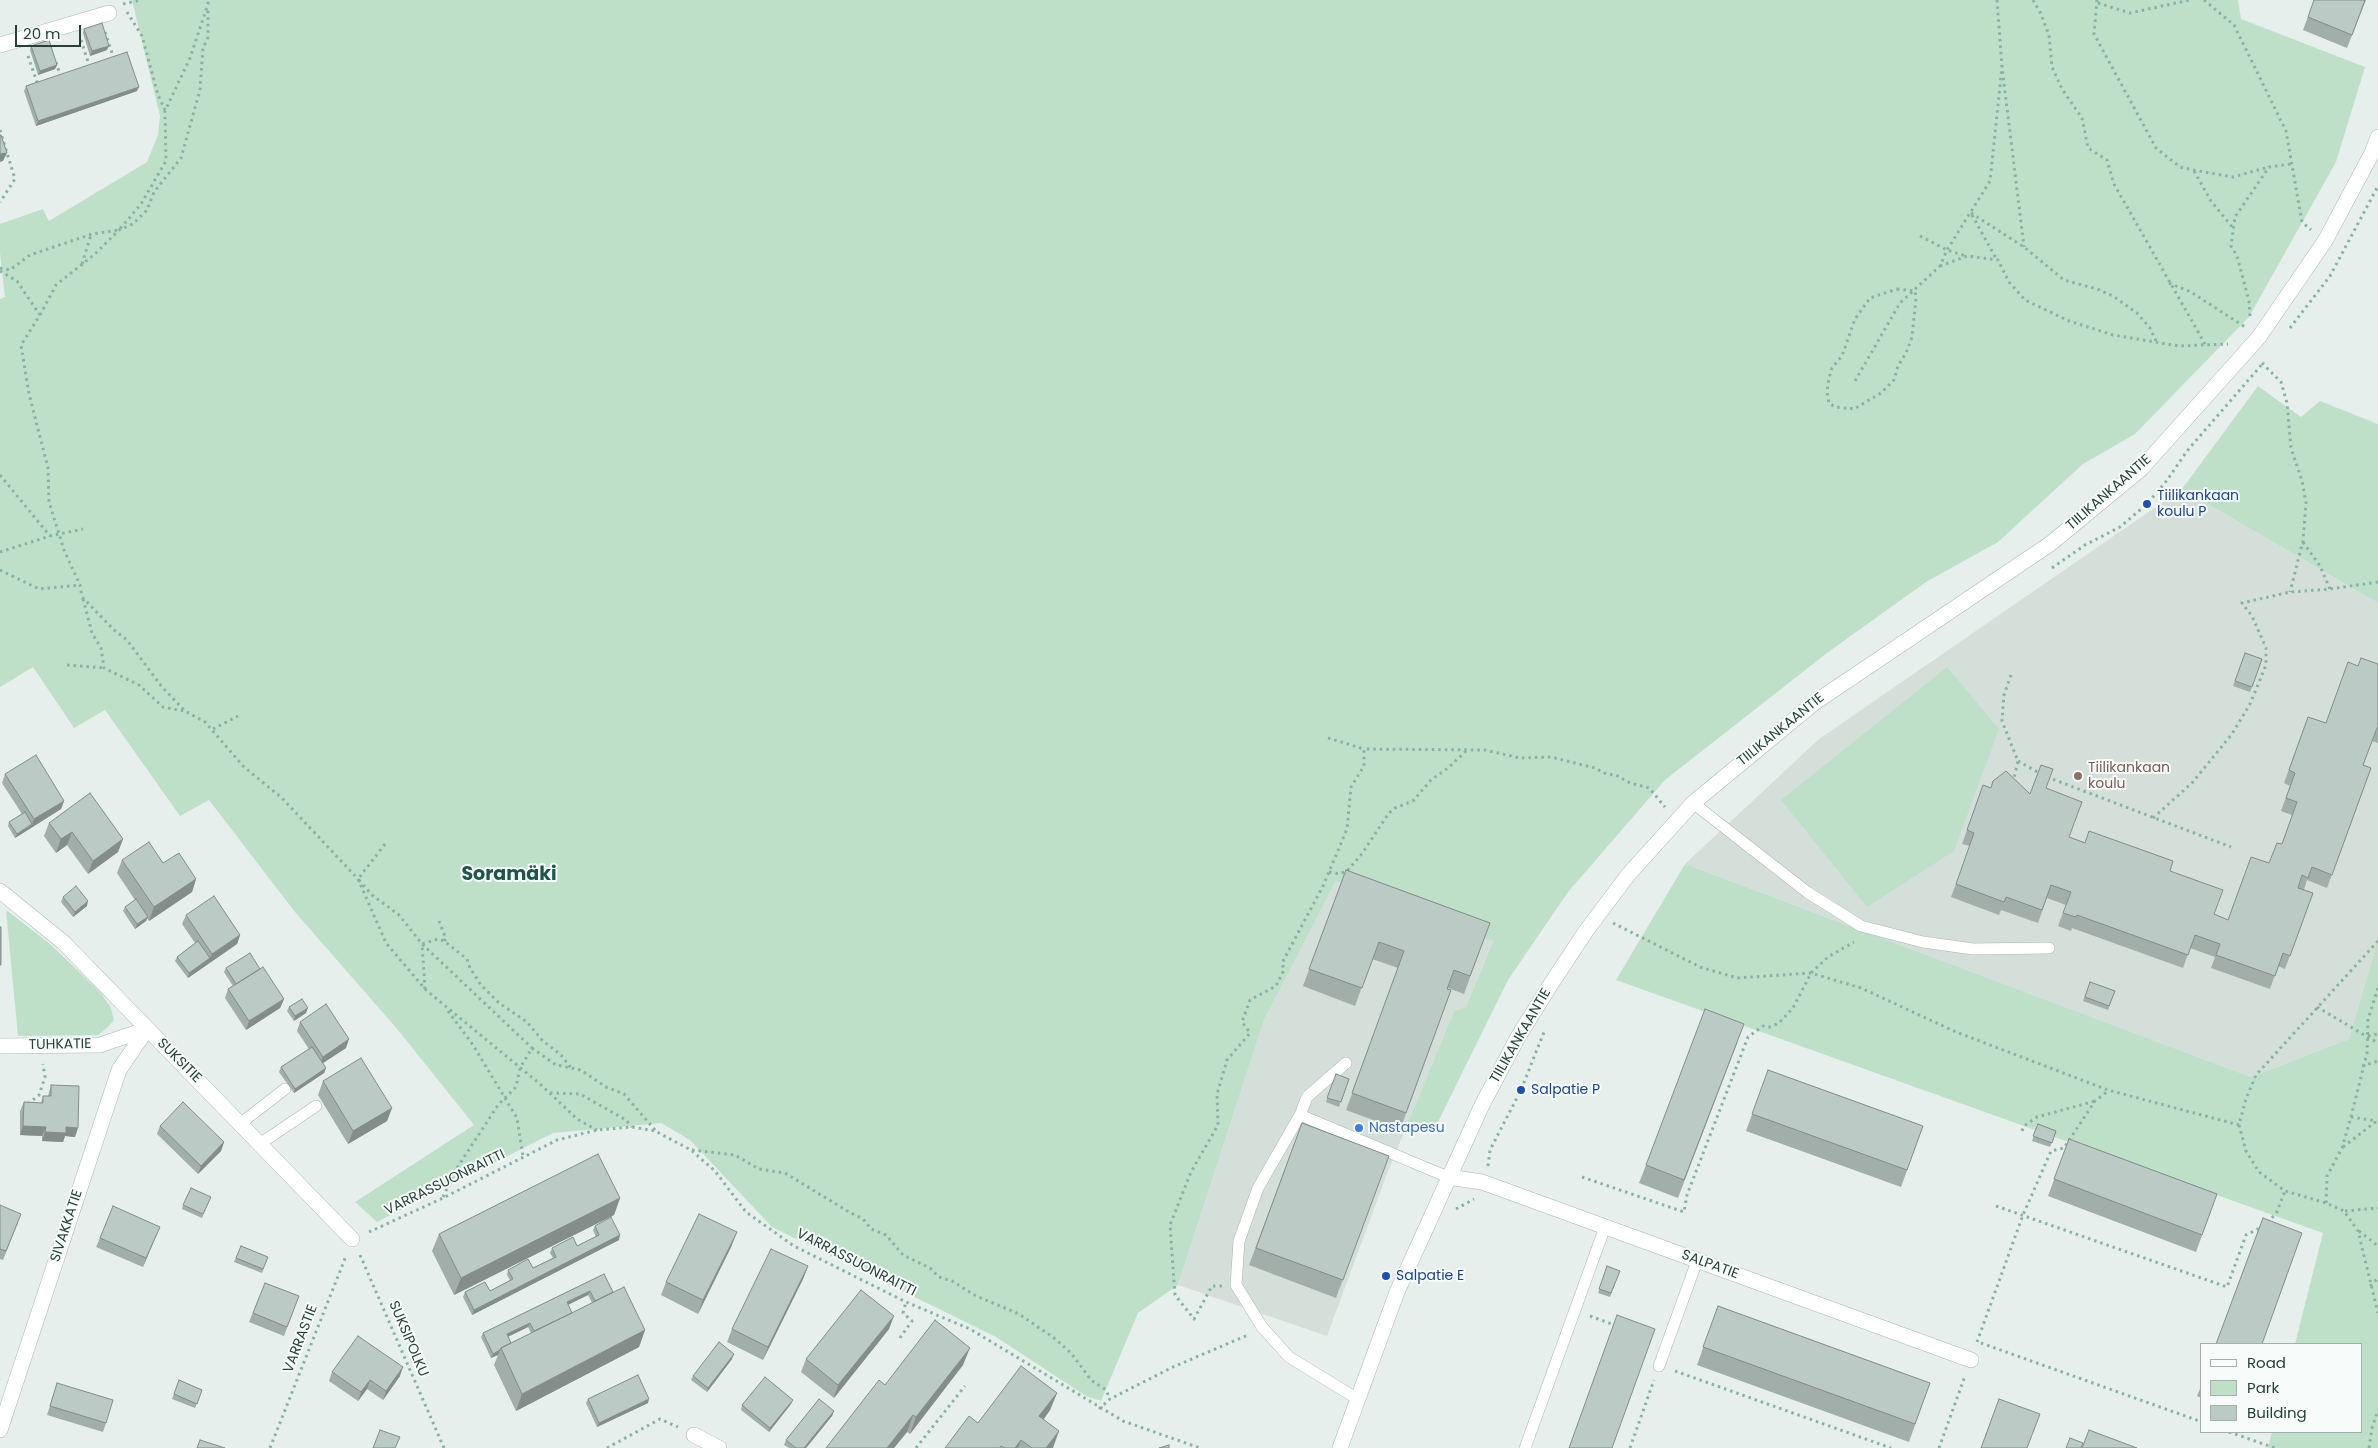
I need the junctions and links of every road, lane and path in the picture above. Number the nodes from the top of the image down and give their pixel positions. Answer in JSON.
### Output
{"nodes":[{"id":1,"x":141,"y":0,"type":"edge"},
{"id":2,"x":1997,"y":0,"type":"edge"},
{"id":3,"x":2033,"y":0,"type":"edge"},
{"id":4,"x":2190,"y":0,"type":"edge"},
{"id":5,"x":2204,"y":0,"type":"edge"},
{"id":6,"x":208,"y":2,"type":"edge"},
{"id":7,"x":2097,"y":2,"type":"edge"},
{"id":8,"x":122,"y":4,"type":"junction"},
{"id":9,"x":104,"y":14,"type":"junction"},
{"id":10,"x":76,"y":23,"type":"junction"},
{"id":11,"x":45,"y":32,"type":"junction"},
{"id":12,"x":22,"y":38,"type":"junction"},
{"id":13,"x":0,"y":44,"type":"edge"},
{"id":14,"x":114,"y":60,"type":"edge"},
{"id":15,"x":2002,"y":67,"type":"junction"},
{"id":16,"x":90,"y":68,"type":"edge"},
{"id":17,"x":61,"y":78,"type":"edge"},
{"id":18,"x":38,"y":86,"type":"edge"},
{"id":19,"x":165,"y":111,"type":"junction"},
{"id":20,"x":0,"y":130,"type":"edge"},
{"id":21,"x":2378,"y":137,"type":"edge"},
{"id":22,"x":2291,"y":164,"type":"junction"},
{"id":23,"x":2269,"y":168,"type":"junction"},
{"id":24,"x":2193,"y":170,"type":"junction"},
{"id":25,"x":2378,"y":186,"type":"edge"},
{"id":26,"x":0,"y":202,"type":"edge"},
{"id":27,"x":1971,"y":213,"type":"junction"},
{"id":28,"x":2233,"y":228,"type":"junction"},
{"id":29,"x":119,"y":230,"type":"junction"},
{"id":30,"x":92,"y":234,"type":"junction"},
{"id":31,"x":1920,"y":236,"type":"dead end"},
{"id":32,"x":2325,"y":241,"type":"junction"},
{"id":33,"x":2024,"y":247,"type":"junction"},
{"id":34,"x":1947,"y":250,"type":"junction"},
{"id":35,"x":1967,"y":256,"type":"junction"},
{"id":36,"x":1998,"y":260,"type":"junction"},
{"id":37,"x":81,"y":266,"type":"junction"},
{"id":38,"x":1940,"y":266,"type":"junction"},
{"id":39,"x":0,"y":269,"type":"edge"},
{"id":40,"x":2168,"y":282,"type":"junction"},
{"id":41,"x":1915,"y":291,"type":"junction"},
{"id":42,"x":40,"y":315,"type":"junction"},
{"id":43,"x":2285,"y":334,"type":"dead end"},
{"id":44,"x":2156,"y":342,"type":"junction"},
{"id":45,"x":2254,"y":343,"type":"junction"},
{"id":46,"x":2205,"y":344,"type":"junction"},
{"id":47,"x":2268,"y":356,"type":"dead end"},
{"id":48,"x":2263,"y":364,"type":"junction"},
{"id":49,"x":1855,"y":381,"type":"dead end"},
{"id":50,"x":0,"y":475,"type":"edge"},
{"id":51,"x":83,"y":529,"type":"dead end"},
{"id":52,"x":60,"y":534,"type":"junction"},
{"id":53,"x":50,"y":536,"type":"junction"},
{"id":54,"x":2303,"y":541,"type":"junction"},
{"id":55,"x":0,"y":552,"type":"edge"},
{"id":56,"x":0,"y":570,"type":"edge"},
{"id":57,"x":2048,"y":570,"type":"dead end"},
{"id":58,"x":2378,"y":582,"type":"edge"},
{"id":59,"x":80,"y":585,"type":"junction"},
{"id":60,"x":2330,"y":590,"type":"junction"},
{"id":61,"x":2290,"y":592,"type":"junction"},
{"id":62,"x":82,"y":597,"type":"junction"},
{"id":63,"x":67,"y":664,"type":"dead end"},
{"id":64,"x":104,"y":668,"type":"junction"},
{"id":65,"x":2011,"y":675,"type":"dead end"},
{"id":66,"x":185,"y":711,"type":"junction"},
{"id":67,"x":238,"y":716,"type":"dead end"},
{"id":68,"x":213,"y":730,"type":"junction"},
{"id":69,"x":1328,"y":738,"type":"dead end"},
{"id":70,"x":1364,"y":749,"type":"junction"},
{"id":71,"x":1467,"y":750,"type":"junction"},
{"id":72,"x":2018,"y":761,"type":"junction"},
{"id":73,"x":2012,"y":785,"type":"edge"},
{"id":74,"x":1693,"y":803,"type":"junction"},
{"id":75,"x":2153,"y":818,"type":"junction"},
{"id":76,"x":1677,"y":821,"type":"junction"},
{"id":77,"x":385,"y":844,"type":"dead end"},
{"id":78,"x":2231,"y":846,"type":"dead end"},
{"id":79,"x":1329,"y":872,"type":"junction"},
{"id":80,"x":358,"y":879,"type":"junction"},
{"id":81,"x":0,"y":891,"type":"edge"},
{"id":82,"x":1618,"y":916,"type":"dead end"},
{"id":83,"x":439,"y":921,"type":"dead end"},
{"id":84,"x":1612,"y":923,"type":"junction"},
{"id":85,"x":1607,"y":930,"type":"dead end"},
{"id":86,"x":1878,"y":932,"type":"junction"},
{"id":87,"x":444,"y":941,"type":"junction"},
{"id":88,"x":2378,"y":941,"type":"edge"},
{"id":89,"x":422,"y":944,"type":"junction"},
{"id":90,"x":2049,"y":948,"type":"dead end"},
{"id":91,"x":1811,"y":973,"type":"junction"},
{"id":92,"x":2378,"y":988,"type":"edge"},
{"id":93,"x":426,"y":990,"type":"junction"},
{"id":94,"x":444,"y":1006,"type":"junction"},
{"id":95,"x":2317,"y":1007,"type":"junction"},
{"id":96,"x":1547,"y":1024,"type":"dead end"},
{"id":97,"x":147,"y":1029,"type":"junction"},
{"id":98,"x":2378,"y":1034,"type":"edge"},
{"id":99,"x":2368,"y":1036,"type":"junction"},
{"id":100,"x":2378,"y":1043,"type":"edge"},
{"id":101,"x":0,"y":1046,"type":"edge"},
{"id":102,"x":41,"y":1046,"type":"junction"},
{"id":103,"x":532,"y":1048,"type":"junction"},
{"id":104,"x":2378,"y":1061,"type":"edge"},
{"id":105,"x":1346,"y":1063,"type":"dead end"},
{"id":106,"x":2362,"y":1066,"type":"junction"},
{"id":107,"x":520,"y":1068,"type":"junction"},
{"id":108,"x":571,"y":1068,"type":"junction"},
{"id":109,"x":285,"y":1089,"type":"dead end"},
{"id":110,"x":2108,"y":1090,"type":"junction"},
{"id":111,"x":550,"y":1094,"type":"junction"},
{"id":112,"x":505,"y":1098,"type":"junction"},
{"id":113,"x":2095,"y":1101,"type":"junction"},
{"id":114,"x":25,"y":1106,"type":"edge"},
{"id":115,"x":316,"y":1106,"type":"dead end"},
{"id":116,"x":1300,"y":1115,"type":"junction"},
{"id":117,"x":2351,"y":1117,"type":"junction"},
{"id":118,"x":2378,"y":1120,"type":"edge"},
{"id":119,"x":241,"y":1123,"type":"junction"},
{"id":120,"x":2239,"y":1125,"type":"junction"},
{"id":121,"x":632,"y":1127,"type":"junction"},
{"id":122,"x":597,"y":1130,"type":"junction"},
{"id":123,"x":655,"y":1130,"type":"junction"},
{"id":124,"x":2022,"y":1131,"type":"dead end"},
{"id":125,"x":261,"y":1143,"type":"junction"},
{"id":126,"x":2342,"y":1148,"type":"junction"},
{"id":127,"x":691,"y":1150,"type":"junction"},
{"id":128,"x":523,"y":1156,"type":"junction"},
{"id":129,"x":1448,"y":1177,"type":"junction"},
{"id":130,"x":1582,"y":1177,"type":"dead end"},
{"id":131,"x":1482,"y":1182,"type":"junction"},
{"id":132,"x":2285,"y":1192,"type":"junction"},
{"id":133,"x":443,"y":1198,"type":"junction"},
{"id":134,"x":2326,"y":1203,"type":"junction"},
{"id":135,"x":1996,"y":1206,"type":"dead end"},
{"id":136,"x":2378,"y":1208,"type":"edge"},
{"id":137,"x":2344,"y":1211,"type":"junction"},
{"id":138,"x":2024,"y":1215,"type":"junction"},
{"id":139,"x":1450,"y":1216,"type":"dead end"},
{"id":140,"x":1605,"y":1227,"type":"junction"},
{"id":141,"x":2358,"y":1231,"type":"junction"},
{"id":142,"x":352,"y":1239,"type":"junction"},
{"id":143,"x":2378,"y":1246,"type":"edge"},
{"id":144,"x":1697,"y":1261,"type":"junction"},
{"id":145,"x":2378,"y":1278,"type":"edge"},
{"id":146,"x":1236,"y":1285,"type":"junction"},
{"id":147,"x":2370,"y":1286,"type":"junction"},
{"id":148,"x":906,"y":1302,"type":"junction"},
{"id":149,"x":1574,"y":1311,"type":"junction"},
{"id":150,"x":2378,"y":1314,"type":"edge"},
{"id":151,"x":1262,"y":1327,"type":"junction"},
{"id":152,"x":1621,"y":1327,"type":"edge"},
{"id":153,"x":900,"y":1338,"type":"dead end"},
{"id":154,"x":1977,"y":1342,"type":"junction"},
{"id":155,"x":1971,"y":1360,"type":"junction"},
{"id":156,"x":1659,"y":1366,"type":"junction"},
{"id":157,"x":965,"y":1386,"type":"dead end"},
{"id":158,"x":1356,"y":1398,"type":"junction"},
{"id":159,"x":1110,"y":1399,"type":"junction"},
{"id":160,"x":1099,"y":1409,"type":"junction"},
{"id":161,"x":2378,"y":1410,"type":"edge"},
{"id":162,"x":2200,"y":1421,"type":"edge"},
{"id":163,"x":0,"y":1430,"type":"edge"},
{"id":164,"x":2232,"y":1433,"type":"edge"},
{"id":165,"x":694,"y":1435,"type":"joint"},
{"id":166,"x":270,"y":1448,"type":"edge"},
{"id":167,"x":444,"y":1448,"type":"edge"},
{"id":168,"x":607,"y":1448,"type":"edge"},
{"id":169,"x":719,"y":1448,"type":"edge"},
{"id":170,"x":916,"y":1448,"type":"edge"},
{"id":171,"x":1200,"y":1448,"type":"edge"},
{"id":172,"x":1340,"y":1448,"type":"edge"},
{"id":173,"x":1525,"y":1448,"type":"edge"},
{"id":174,"x":1630,"y":1448,"type":"edge"},
{"id":175,"x":1891,"y":1448,"type":"edge"},
{"id":176,"x":1939,"y":1448,"type":"edge"},
{"id":177,"x":2275,"y":1448,"type":"edge"},
{"id":178,"x":2369,"y":1448,"type":"edge"}],
"edges":[{"from":1,"to":8,"type":"path"},
{"from":2,"to":15,"type":"path"},
{"from":3,"to":40,"type":"path"},
{"from":4,"to":7,"type":"path"},
{"from":5,"to":22,"type":"path"},
{"from":6,"to":19,"type":"path"},
{"from":6,"to":29,"type":"path"},
{"from":7,"to":24,"type":"path"},
{"from":8,"to":9,"type":"path"},
{"from":8,"to":19,"type":"path"},
{"from":9,"to":10,"type":"street"},
{"from":9,"to":14,"type":"path"},
{"from":10,"to":11,"type":"street"},
{"from":10,"to":16,"type":"path"},
{"from":11,"to":12,"type":"street"},
{"from":11,"to":17,"type":"path"},
{"from":12,"to":13,"type":"street"},
{"from":12,"to":18,"type":"path"},
{"from":15,"to":27,"type":"path"},
{"from":15,"to":33,"type":"path"},
{"from":19,"to":29,"type":"path"},
{"from":20,"to":26,"type":"path"},
{"from":21,"to":32,"type":"street","name":"TIILIKANKAANTIE"},
{"from":22,"to":23,"type":"path"},
{"from":22,"to":32,"type":"path"},
{"from":23,"to":24,"type":"path"},
{"from":23,"to":28,"type":"path"},
{"from":24,"to":28,"type":"path"},
{"from":25,"to":43,"type":"path"},
{"from":27,"to":33,"type":"path"},
{"from":27,"to":34,"type":"path"},
{"from":27,"to":36,"type":"path"},
{"from":28,"to":45,"type":"path"},
{"from":29,"to":30,"type":"path"},
{"from":29,"to":37,"type":"path"},
{"from":30,"to":37,"type":"path"},
{"from":30,"to":39,"type":"path"},
{"from":31,"to":34,"type":"path"},
{"from":32,"to":45,"type":"street","name":"TIILIKANKAANTIE"},
{"from":33,"to":44,"type":"path"},
{"from":34,"to":35,"type":"path"},
{"from":34,"to":38,"type":"path"},
{"from":35,"to":36,"type":"path"},
{"from":35,"to":38,"type":"path"},
{"from":36,"to":44,"type":"path"},
{"from":37,"to":42,"type":"path"},
{"from":38,"to":41,"type":"path"},
{"from":39,"to":42,"type":"path"},
{"from":40,"to":45,"type":"path"},
{"from":40,"to":46,"type":"path"},
{"from":41,"to":41,"type":"path"},
{"from":41,"to":49,"type":"path"},
{"from":42,"to":52,"type":"path"},
{"from":44,"to":46,"type":"path"},
{"from":45,"to":46,"type":"path"},
{"from":45,"to":48,"type":"path"},
{"from":45,"to":74,"type":"street","name":"TIILIKANKAANTIE"},
{"from":47,"to":48,"type":"path"},
{"from":48,"to":54,"type":"path"},
{"from":48,"to":57,"type":"path"},
{"from":50,"to":53,"type":"path"},
{"from":51,"to":52,"type":"path"},
{"from":52,"to":53,"type":"path"},
{"from":52,"to":59,"type":"path"},
{"from":53,"to":55,"type":"path"},
{"from":54,"to":60,"type":"path"},
{"from":54,"to":61,"type":"path"},
{"from":56,"to":59,"type":"path"},
{"from":58,"to":60,"type":"path"},
{"from":59,"to":62,"type":"path"},
{"from":60,"to":61,"type":"path"},
{"from":61,"to":75,"type":"path"},
{"from":62,"to":64,"type":"path"},
{"from":62,"to":66,"type":"path"},
{"from":63,"to":64,"type":"path"},
{"from":64,"to":66,"type":"path"},
{"from":65,"to":72,"type":"path"},
{"from":66,"to":68,"type":"path"},
{"from":67,"to":68,"type":"path"},
{"from":68,"to":80,"type":"path"},
{"from":69,"to":70,"type":"path"},
{"from":70,"to":71,"type":"path"},
{"from":70,"to":79,"type":"path"},
{"from":71,"to":76,"type":"path"},
{"from":71,"to":79,"type":"path"},
{"from":72,"to":73,"type":"path"},
{"from":72,"to":75,"type":"path"},
{"from":74,"to":76,"type":"street","name":"TIILIKANKAANTIE"},
{"from":74,"to":86,"type":"lane"},
{"from":75,"to":78,"type":"path"},
{"from":76,"to":129,"type":"street","name":"TIILIKANKAANTIE"},
{"from":77,"to":80,"type":"path"},
{"from":79,"to":146,"type":"path"},
{"from":80,"to":89,"type":"path"},
{"from":80,"to":93,"type":"path"},
{"from":81,"to":97,"type":"street","name":"SUKSITIE"},
{"from":82,"to":84,"type":"path"},
{"from":83,"to":87,"type":"path"},
{"from":84,"to":85,"type":"path"},
{"from":84,"to":91,"type":"path"},
{"from":86,"to":90,"type":"lane"},
{"from":86,"to":91,"type":"path"},
{"from":87,"to":89,"type":"path"},
{"from":87,"to":108,"type":"path"},
{"from":88,"to":95,"type":"path"},
{"from":89,"to":93,"type":"path"},
{"from":89,"to":103,"type":"path"},
{"from":91,"to":110,"type":"path"},
{"from":91,"to":130,"type":"path"},
{"from":92,"to":99,"type":"path"},
{"from":93,"to":94,"type":"path"},
{"from":94,"to":107,"type":"path"},
{"from":94,"to":112,"type":"path"},
{"from":95,"to":99,"type":"path"},
{"from":95,"to":120,"type":"path"},
{"from":96,"to":131,"type":"path"},
{"from":97,"to":102,"type":"street","name":"TUHKATIE"},
{"from":97,"to":119,"type":"street","name":"SUKSITIE"},
{"from":97,"to":163,"type":"street","name":"SIVAKKATIE"},
{"from":98,"to":99,"type":"path"},
{"from":99,"to":100,"type":"path"},
{"from":99,"to":106,"type":"path"},
{"from":101,"to":102,"type":"street","name":"TUHKATIE"},
{"from":102,"to":114,"type":"path"},
{"from":103,"to":107,"type":"path"},
{"from":103,"to":108,"type":"path"},
{"from":104,"to":106,"type":"path"},
{"from":105,"to":116,"type":"lane"},
{"from":106,"to":117,"type":"path"},
{"from":107,"to":111,"type":"path"},
{"from":107,"to":112,"type":"path"},
{"from":108,"to":123,"type":"path"},
{"from":109,"to":119,"type":"lane"},
{"from":110,"to":113,"type":"path"},
{"from":110,"to":120,"type":"path"},
{"from":111,"to":121,"type":"path"},
{"from":111,"to":122,"type":"path"},
{"from":112,"to":128,"type":"path"},
{"from":112,"to":133,"type":"path"},
{"from":113,"to":124,"type":"path"},
{"from":113,"to":138,"type":"path"},
{"from":115,"to":125,"type":"lane"},
{"from":116,"to":129,"type":"lane"},
{"from":116,"to":146,"type":"lane"},
{"from":117,"to":118,"type":"path"},
{"from":117,"to":126,"type":"path"},
{"from":118,"to":126,"type":"path"},
{"from":119,"to":125,"type":"street","name":"SUKSITIE"},
{"from":120,"to":132,"type":"path"},
{"from":121,"to":122,"type":"path","name":"VARRASSUONRAITTI"},
{"from":121,"to":123,"type":"path","name":"VARRASSUONRAITTI"},
{"from":122,"to":128,"type":"path","name":"VARRASSUONRAITTI"},
{"from":123,"to":127,"type":"path","name":"VARRASSUONRAITTI"},
{"from":125,"to":142,"type":"street","name":"SUKSITIE"},
{"from":126,"to":134,"type":"path"},
{"from":127,"to":148,"type":"path","name":"VARRASSUONRAITTI"},
{"from":127,"to":159,"type":"path"},
{"from":128,"to":133,"type":"path","name":"VARRASSUONRAITTI"},
{"from":129,"to":131,"type":"street","name":"SALPATIE"},
{"from":129,"to":158,"type":"street","name":"TIILIKANKAANTIE"},
{"from":131,"to":139,"type":"path"},
{"from":131,"to":140,"type":"street","name":"SALPATIE"},
{"from":132,"to":134,"type":"path"},
{"from":132,"to":138,"type":"path"},
{"from":133,"to":142,"type":"path","name":"VARRASSUONRAITTI"},
{"from":134,"to":137,"type":"path"},
{"from":135,"to":138,"type":"path"},
{"from":136,"to":137,"type":"path"},
{"from":137,"to":141,"type":"path"},
{"from":138,"to":154,"type":"path"},
{"from":140,"to":144,"type":"street","name":"SALPATIE"},
{"from":140,"to":149,"type":"lane"},
{"from":141,"to":143,"type":"path"},
{"from":141,"to":147,"type":"path"},
{"from":142,"to":166,"type":"path","name":"VARRASTIE"},
{"from":142,"to":167,"type":"path","name":"SUKSIPOLKU"},
{"from":144,"to":155,"type":"street","name":"SALPATIE"},
{"from":144,"to":156,"type":"lane"},
{"from":145,"to":147,"type":"path"},
{"from":146,"to":151,"type":"lane"},
{"from":147,"to":150,"type":"path"},
{"from":148,"to":153,"type":"path"},
{"from":148,"to":160,"type":"path","name":"VARRASSUONRAITTI"},
{"from":149,"to":152,"type":"path"},
{"from":149,"to":173,"type":"lane"},
{"from":151,"to":158,"type":"lane"},
{"from":151,"to":159,"type":"path"},
{"from":154,"to":155,"type":"path"},
{"from":154,"to":162,"type":"path"},
{"from":155,"to":176,"type":"path"},
{"from":156,"to":174,"type":"path"},
{"from":156,"to":175,"type":"path"},
{"from":157,"to":170,"type":"path"},
{"from":158,"to":172,"type":"street","name":"TIILIKANKAANTIE"},
{"from":159,"to":160,"type":"path"},
{"from":160,"to":171,"type":"path","name":"VARRASSUONRAITTI"},
{"from":161,"to":178,"type":"path"},
{"from":164,"to":177,"type":"path"},
{"from":165,"to":168,"type":"path"},
{"from":165,"to":169,"type":"street"}]}
